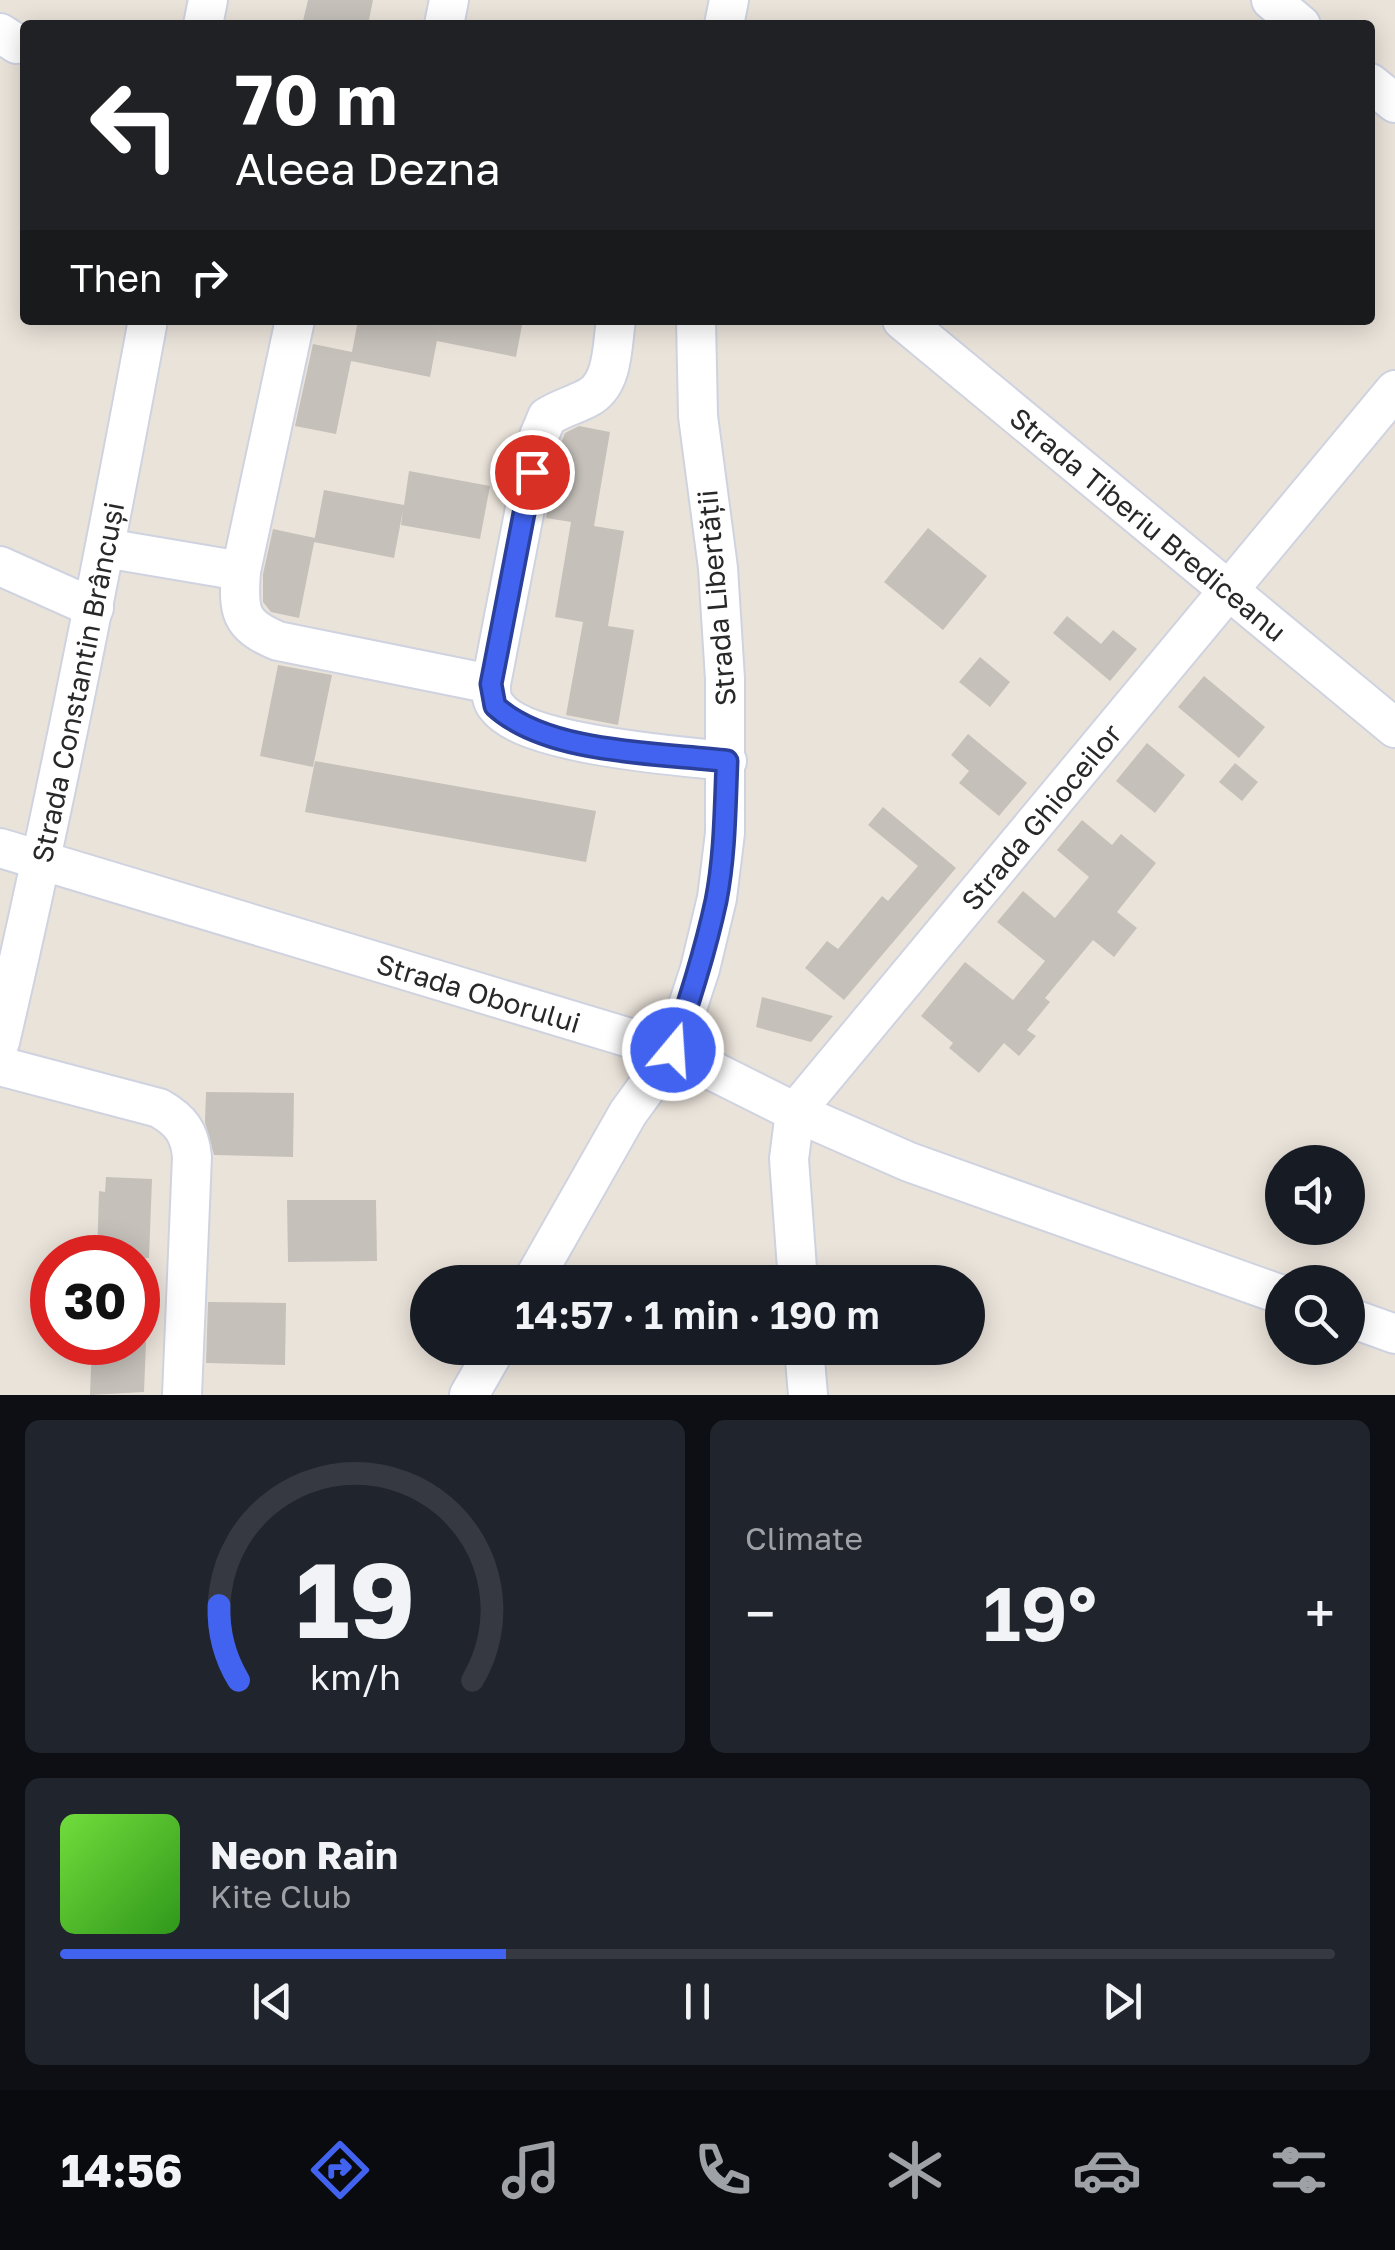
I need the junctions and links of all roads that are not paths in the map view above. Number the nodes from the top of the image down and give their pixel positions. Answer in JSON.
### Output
{"nodes":[{"id":1,"x":1271,"y":0,"type":"edge"},
{"id":2,"x":1295,"y":20,"type":"edge"},
{"id":3,"x":1375,"y":86,"type":"edge"},
{"id":4,"x":1395,"y":104,"type":"edge"},
{"id":5,"x":147,"y":325,"type":"edge"},
{"id":6,"x":293,"y":325,"type":"edge"},
{"id":7,"x":615,"y":325,"type":"edge"},
{"id":8,"x":696,"y":325,"type":"edge"},
{"id":9,"x":908,"y":325,"type":"edge"},
{"id":10,"x":1395,"y":390,"type":"edge"},
{"id":11,"x":105,"y":548,"type":"junction"},
{"id":12,"x":0,"y":566,"type":"edge"},
{"id":13,"x":241,"y":571,"type":"junction"},
{"id":14,"x":1231,"y":591,"type":"junction"},
{"id":15,"x":94,"y":608,"type":"junction"},
{"id":16,"x":491,"y":684,"type":"junction"},
{"id":17,"x":1395,"y":728,"type":"edge"},
{"id":18,"x":727,"y":761,"type":"junction"},
{"id":19,"x":0,"y":848,"type":"edge"},
{"id":20,"x":42,"y":862,"type":"junction"},
{"id":21,"x":0,"y":1042,"type":"edge"},
{"id":22,"x":673,"y":1050,"type":"junction"},
{"id":23,"x":0,"y":1066,"type":"edge"},
{"id":24,"x":795,"y":1112,"type":"junction"},
{"id":25,"x":542,"y":1265,"type":"edge"},
{"id":26,"x":797,"y":1265,"type":"edge"},
{"id":27,"x":1265,"y":1288,"type":"edge"},
{"id":28,"x":1365,"y":1323,"type":"edge"},
{"id":29,"x":1395,"y":1334,"type":"edge"},
{"id":30,"x":486,"y":1365,"type":"edge"},
{"id":31,"x":805,"y":1365,"type":"edge"},
{"id":32,"x":182,"y":1395,"type":"edge"},
{"id":33,"x":469,"y":1395,"type":"edge"},
{"id":34,"x":808,"y":1395,"type":"edge"}],
"edges":[{"from":1,"to":2,"type":"street"},
{"from":3,"to":4,"type":"street"},
{"from":5,"to":11,"type":"street","name":"Strada Constantin Brâncuși"},
{"from":6,"to":13,"type":"street"},
{"from":7,"to":16,"type":"street"},
{"from":8,"to":18,"type":"street","name":"Strada Libertății"},
{"from":9,"to":14,"type":"street","name":"Strada Tiberiu Brediceanu"},
{"from":10,"to":14,"type":"street","name":"Strada Ghioceilor"},
{"from":11,"to":13,"type":"street"},
{"from":11,"to":15,"type":"street","name":"Strada Constantin Brâncuși"},
{"from":12,"to":15,"type":"street"},
{"from":13,"to":16,"type":"street"},
{"from":14,"to":17,"type":"street","name":"Strada Tiberiu Brediceanu"},
{"from":14,"to":24,"type":"street","name":"Strada Ghioceilor"},
{"from":15,"to":20,"type":"street","name":"Strada Constantin Brâncuși"},
{"from":16,"to":18,"type":"street"},
{"from":18,"to":22,"type":"street","name":"Strada Libertății"},
{"from":19,"to":20,"type":"street","name":"Strada Oborului"},
{"from":20,"to":21,"type":"street","name":"Strada Constantin Brâncuși"},
{"from":20,"to":22,"type":"street","name":"Strada Oborului"},
{"from":22,"to":24,"type":"street","name":"Strada Oborului"},
{"from":22,"to":25,"type":"street","name":"Strada Libertății"},
{"from":23,"to":32,"type":"street"},
{"from":24,"to":26,"type":"street"},
{"from":24,"to":27,"type":"street","name":"Strada Oborului"},
{"from":28,"to":29,"type":"street"},
{"from":30,"to":33,"type":"street"},
{"from":31,"to":34,"type":"street"}]}
